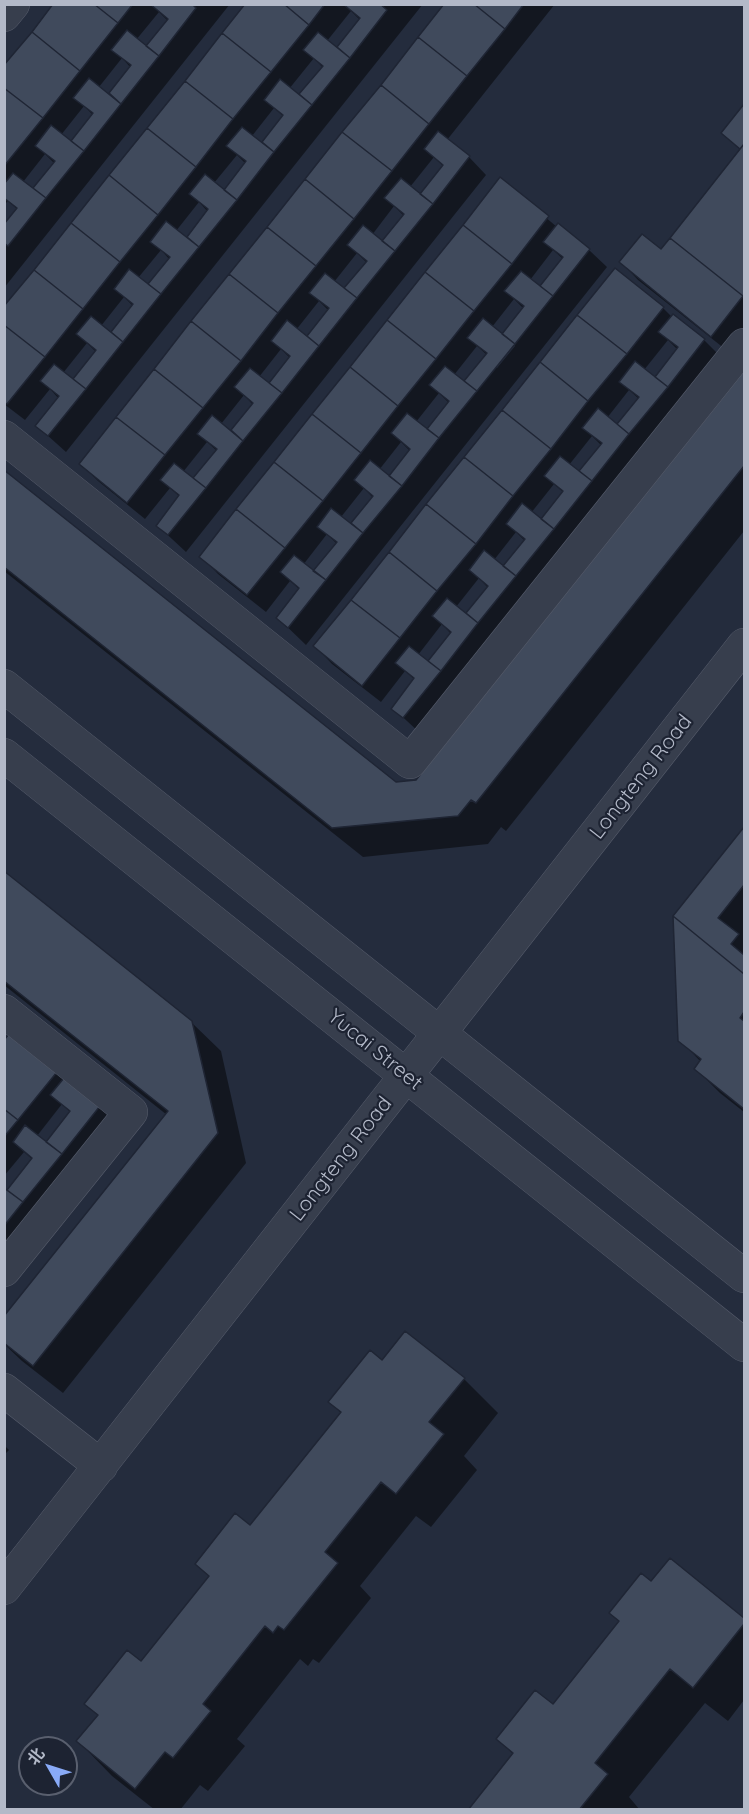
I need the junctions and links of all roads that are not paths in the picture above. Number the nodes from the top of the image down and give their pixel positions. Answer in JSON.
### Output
{"nodes":[{"id":1,"x":13,"y":4,"type":"edge"},
{"id":2,"x":4,"y":15,"type":"edge"},
{"id":3,"x":744,"y":345,"type":"edge"},
{"id":4,"x":4,"y":437,"type":"edge"},
{"id":5,"x":744,"y":645,"type":"edge"},
{"id":6,"x":4,"y":686,"type":"edge"},
{"id":7,"x":4,"y":755,"type":"edge"},
{"id":8,"x":4,"y":1011,"type":"edge"},
{"id":9,"x":440,"y":1033,"type":"junction"},
{"id":10,"x":406,"y":1076,"type":"junction"},
{"id":11,"x":4,"y":1270,"type":"edge"},
{"id":12,"x":744,"y":1276,"type":"edge"},
{"id":13,"x":744,"y":1345,"type":"edge"},
{"id":14,"x":4,"y":1390,"type":"edge"},
{"id":15,"x":101,"y":1466,"type":"junction"},
{"id":16,"x":4,"y":1588,"type":"edge"}],
"edges":[{"from":1,"to":2,"type":"street"},
{"from":3,"to":4,"type":"street"},
{"from":5,"to":9,"type":"street","name":"Longteng Road"},
{"from":6,"to":9,"type":"street"},
{"from":7,"to":10,"type":"street","name":"Yucai Street"},
{"from":8,"to":11,"type":"street"},
{"from":9,"to":10,"type":"street","name":"Longteng Road"},
{"from":9,"to":12,"type":"street"},
{"from":10,"to":13,"type":"street","name":"Yucai Street"},
{"from":10,"to":15,"type":"street","name":"Longteng Road"},
{"from":14,"to":15,"type":"street"},
{"from":15,"to":16,"type":"street","name":"Longteng Road"}]}
